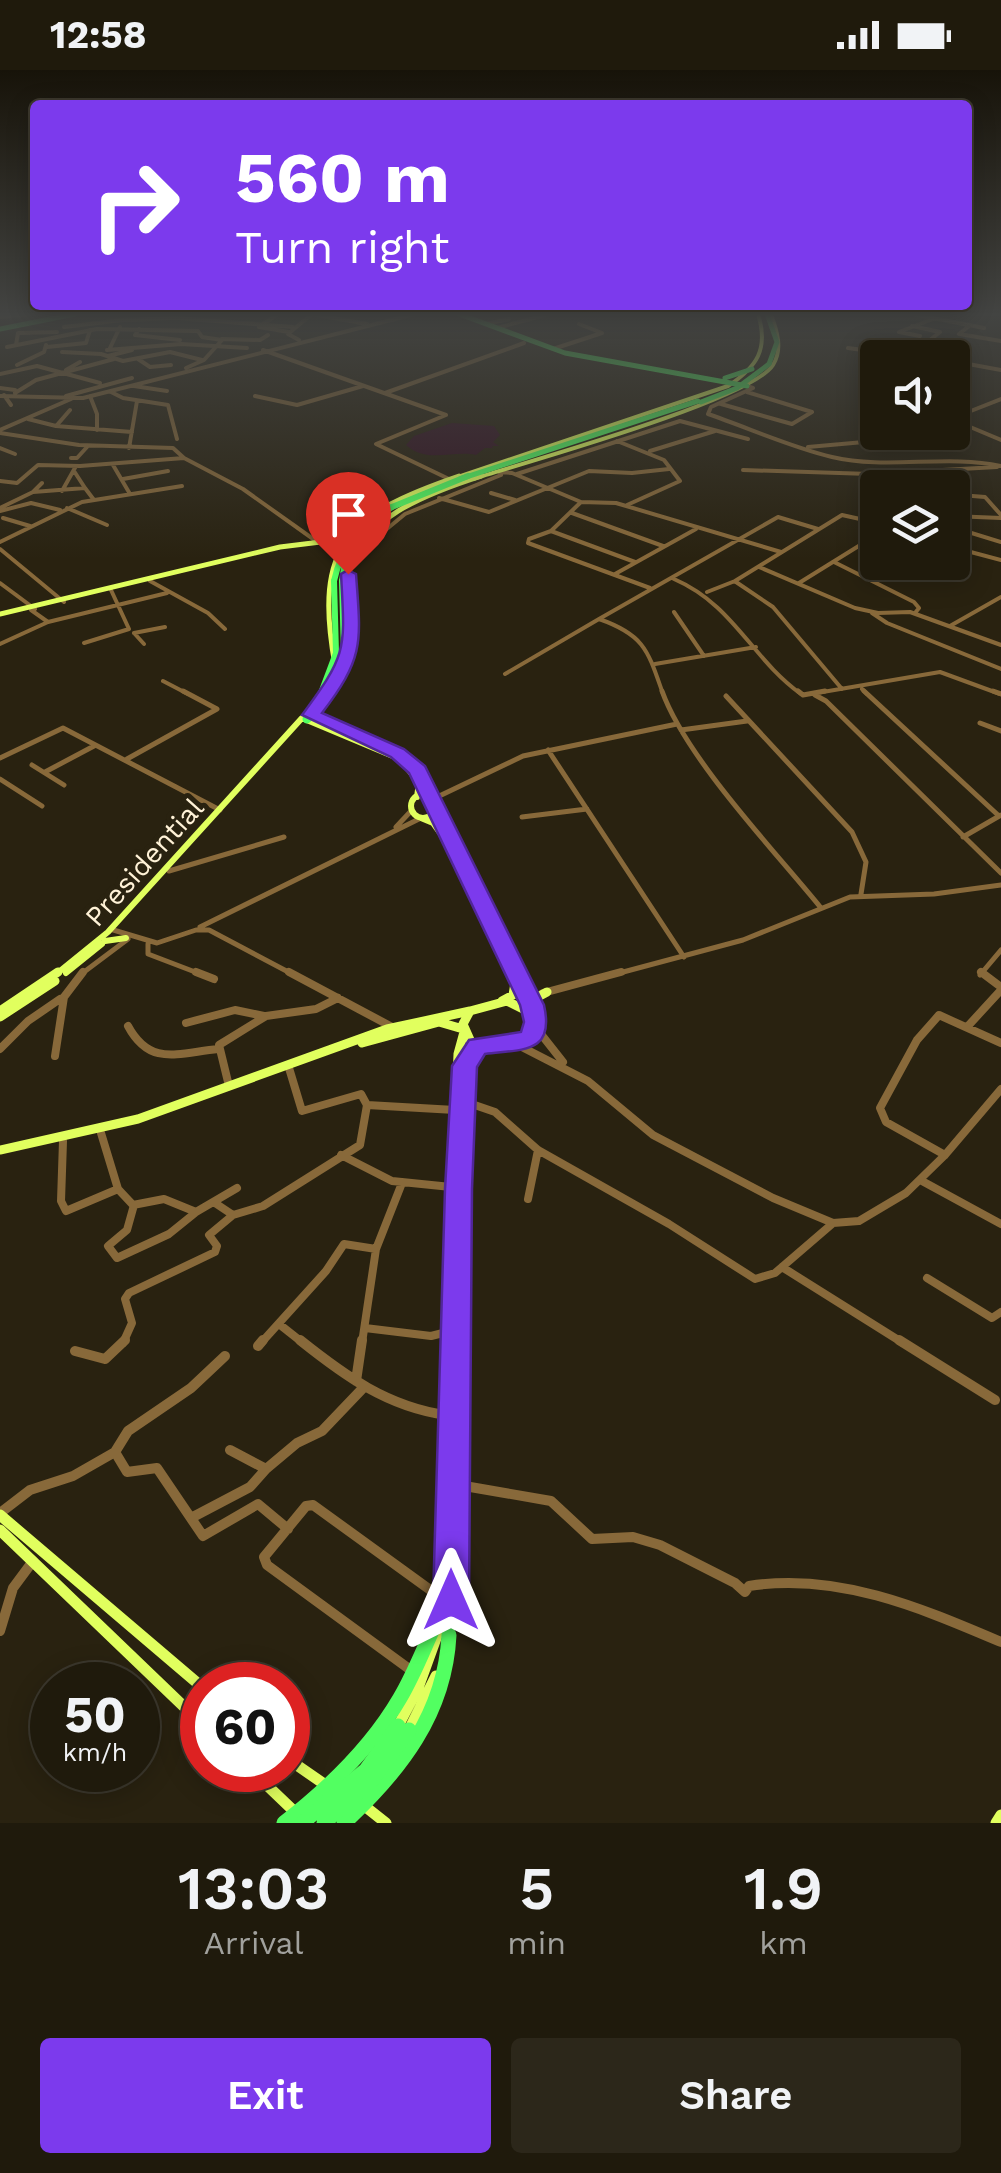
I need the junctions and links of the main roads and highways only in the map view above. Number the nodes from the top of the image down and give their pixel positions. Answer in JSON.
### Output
{"nodes":[{"id":1,"x":704,"y":396,"type":"edge"},
{"id":2,"x":714,"y":396,"type":"edge"},
{"id":3,"x":720,"y":396,"type":"edge"},
{"id":4,"x":595,"y":436,"type":"junction"},
{"id":5,"x":342,"y":541,"type":"junction"},
{"id":6,"x":365,"y":542,"type":"junction"},
{"id":7,"x":62,"y":601,"type":"junction"},
{"id":8,"x":0,"y":616,"type":"edge"},
{"id":9,"x":340,"y":665,"type":"junction"},
{"id":10,"x":307,"y":716,"type":"junction"},
{"id":11,"x":417,"y":797,"type":"junction"},
{"id":12,"x":432,"y":797,"type":"junction"},
{"id":13,"x":218,"y":809,"type":"junction"},
{"id":14,"x":435,"y":810,"type":"junction"},
{"id":15,"x":421,"y":818,"type":"junction"},
{"id":16,"x":123,"y":923,"type":"junction"},
{"id":17,"x":110,"y":933,"type":"junction"},
{"id":18,"x":547,"y":992,"type":"road end"},
{"id":19,"x":530,"y":1000,"type":"junction"},
{"id":20,"x":505,"y":1001,"type":"junction"},
{"id":21,"x":470,"y":1011,"type":"junction"},
{"id":22,"x":0,"y":1014,"type":"edge"},
{"id":23,"x":535,"y":1022,"type":"junction"},
{"id":24,"x":393,"y":1030,"type":"junction"},
{"id":25,"x":464,"y":1030,"type":"junction"},
{"id":26,"x":477,"y":1046,"type":"junction"},
{"id":27,"x":459,"y":1106,"type":"junction"},
{"id":28,"x":0,"y":1152,"type":"edge"},
{"id":29,"x":0,"y":1514,"type":"edge"},
{"id":30,"x":0,"y":1530,"type":"edge"},
{"id":31,"x":441,"y":1606,"type":"junction"},
{"id":32,"x":449,"y":1635,"type":"junction"},
{"id":33,"x":180,"y":1668,"type":"edge"},
{"id":34,"x":180,"y":1703,"type":"edge"},
{"id":35,"x":404,"y":1728,"type":"junction"},
{"id":36,"x":310,"y":1774,"type":"edge"},
{"id":37,"x":328,"y":1786,"type":"junction"},
{"id":38,"x":271,"y":1792,"type":"edge"},
{"id":39,"x":364,"y":1805,"type":"junction"},
{"id":40,"x":1001,"y":1815,"type":"edge"},
{"id":41,"x":298,"y":1821,"type":"edge"},
{"id":42,"x":324,"y":1823,"type":"edge"},
{"id":43,"x":344,"y":1823,"type":"edge"},
{"id":44,"x":386,"y":1823,"type":"edge"},
{"id":45,"x":996,"y":1823,"type":"edge"}],
"edges":[{"from":1,"to":4,"type":"main road"},
{"from":2,"to":4,"type":"highway","bridge":true},
{"from":3,"to":4,"type":"main road"},
{"from":4,"to":5,"type":"main road"},
{"from":4,"to":6,"type":"main road"},
{"from":4,"to":9,"type":"highway","bridge":true},
{"from":5,"to":6,"type":"main road"},
{"from":5,"to":7,"type":"main road"},
{"from":5,"to":7,"type":"main road"},
{"from":5,"to":9,"type":"main road"},
{"from":6,"to":9,"type":"main road"},
{"from":7,"to":8,"type":"main road"},
{"from":9,"to":10,"type":"highway"},
{"from":10,"to":11,"type":"main road"},
{"from":10,"to":12,"type":"main road"},
{"from":10,"to":13,"type":"main road","name":"Presidential"},
{"from":11,"to":12,"type":"main road"},
{"from":11,"to":15,"type":"main road"},
{"from":12,"to":14,"type":"main road"},
{"from":13,"to":16,"type":"main road","name":"Presidential"},
{"from":13,"to":17,"type":"main road"},
{"from":14,"to":15,"type":"main road"},
{"from":14,"to":19,"type":"main road"},
{"from":15,"to":20,"type":"main road"},
{"from":16,"to":17,"type":"main road","name":"Presidential"},
{"from":16,"to":17,"type":"main road"},
{"from":17,"to":22,"type":"main road","name":"Presidential"},
{"from":18,"to":19,"type":"main road"},
{"from":19,"to":23,"type":"main road"},
{"from":20,"to":21,"type":"main road"},
{"from":20,"to":23,"type":"main road"},
{"from":21,"to":24,"type":"main road"},
{"from":21,"to":25,"type":"main road"},
{"from":23,"to":26,"type":"main road"},
{"from":24,"to":25,"type":"main road"},
{"from":24,"to":28,"type":"main road"},
{"from":24,"to":28,"type":"main road"},
{"from":25,"to":26,"type":"main road"},
{"from":25,"to":27,"type":"main road"},
{"from":26,"to":27,"type":"main road"},
{"from":27,"to":31,"type":"main road"},
{"from":27,"to":32,"type":"main road"},
{"from":29,"to":33,"type":"main road"},
{"from":30,"to":34,"type":"main road"},
{"from":31,"to":35,"type":"main road"},
{"from":31,"to":37,"type":"highway"},
{"from":32,"to":35,"type":"main road"},
{"from":32,"to":39,"type":"highway"},
{"from":35,"to":41,"type":"highway","bridge":true},
{"from":35,"to":42,"type":"highway","bridge":true},
{"from":36,"to":37,"type":"main road"},
{"from":37,"to":39,"type":"main road"},
{"from":37,"to":41,"type":"highway"},
{"from":38,"to":41,"type":"main road"},
{"from":39,"to":43,"type":"highway"},
{"from":39,"to":44,"type":"main road"},
{"from":40,"to":45,"type":"main road"}]}
